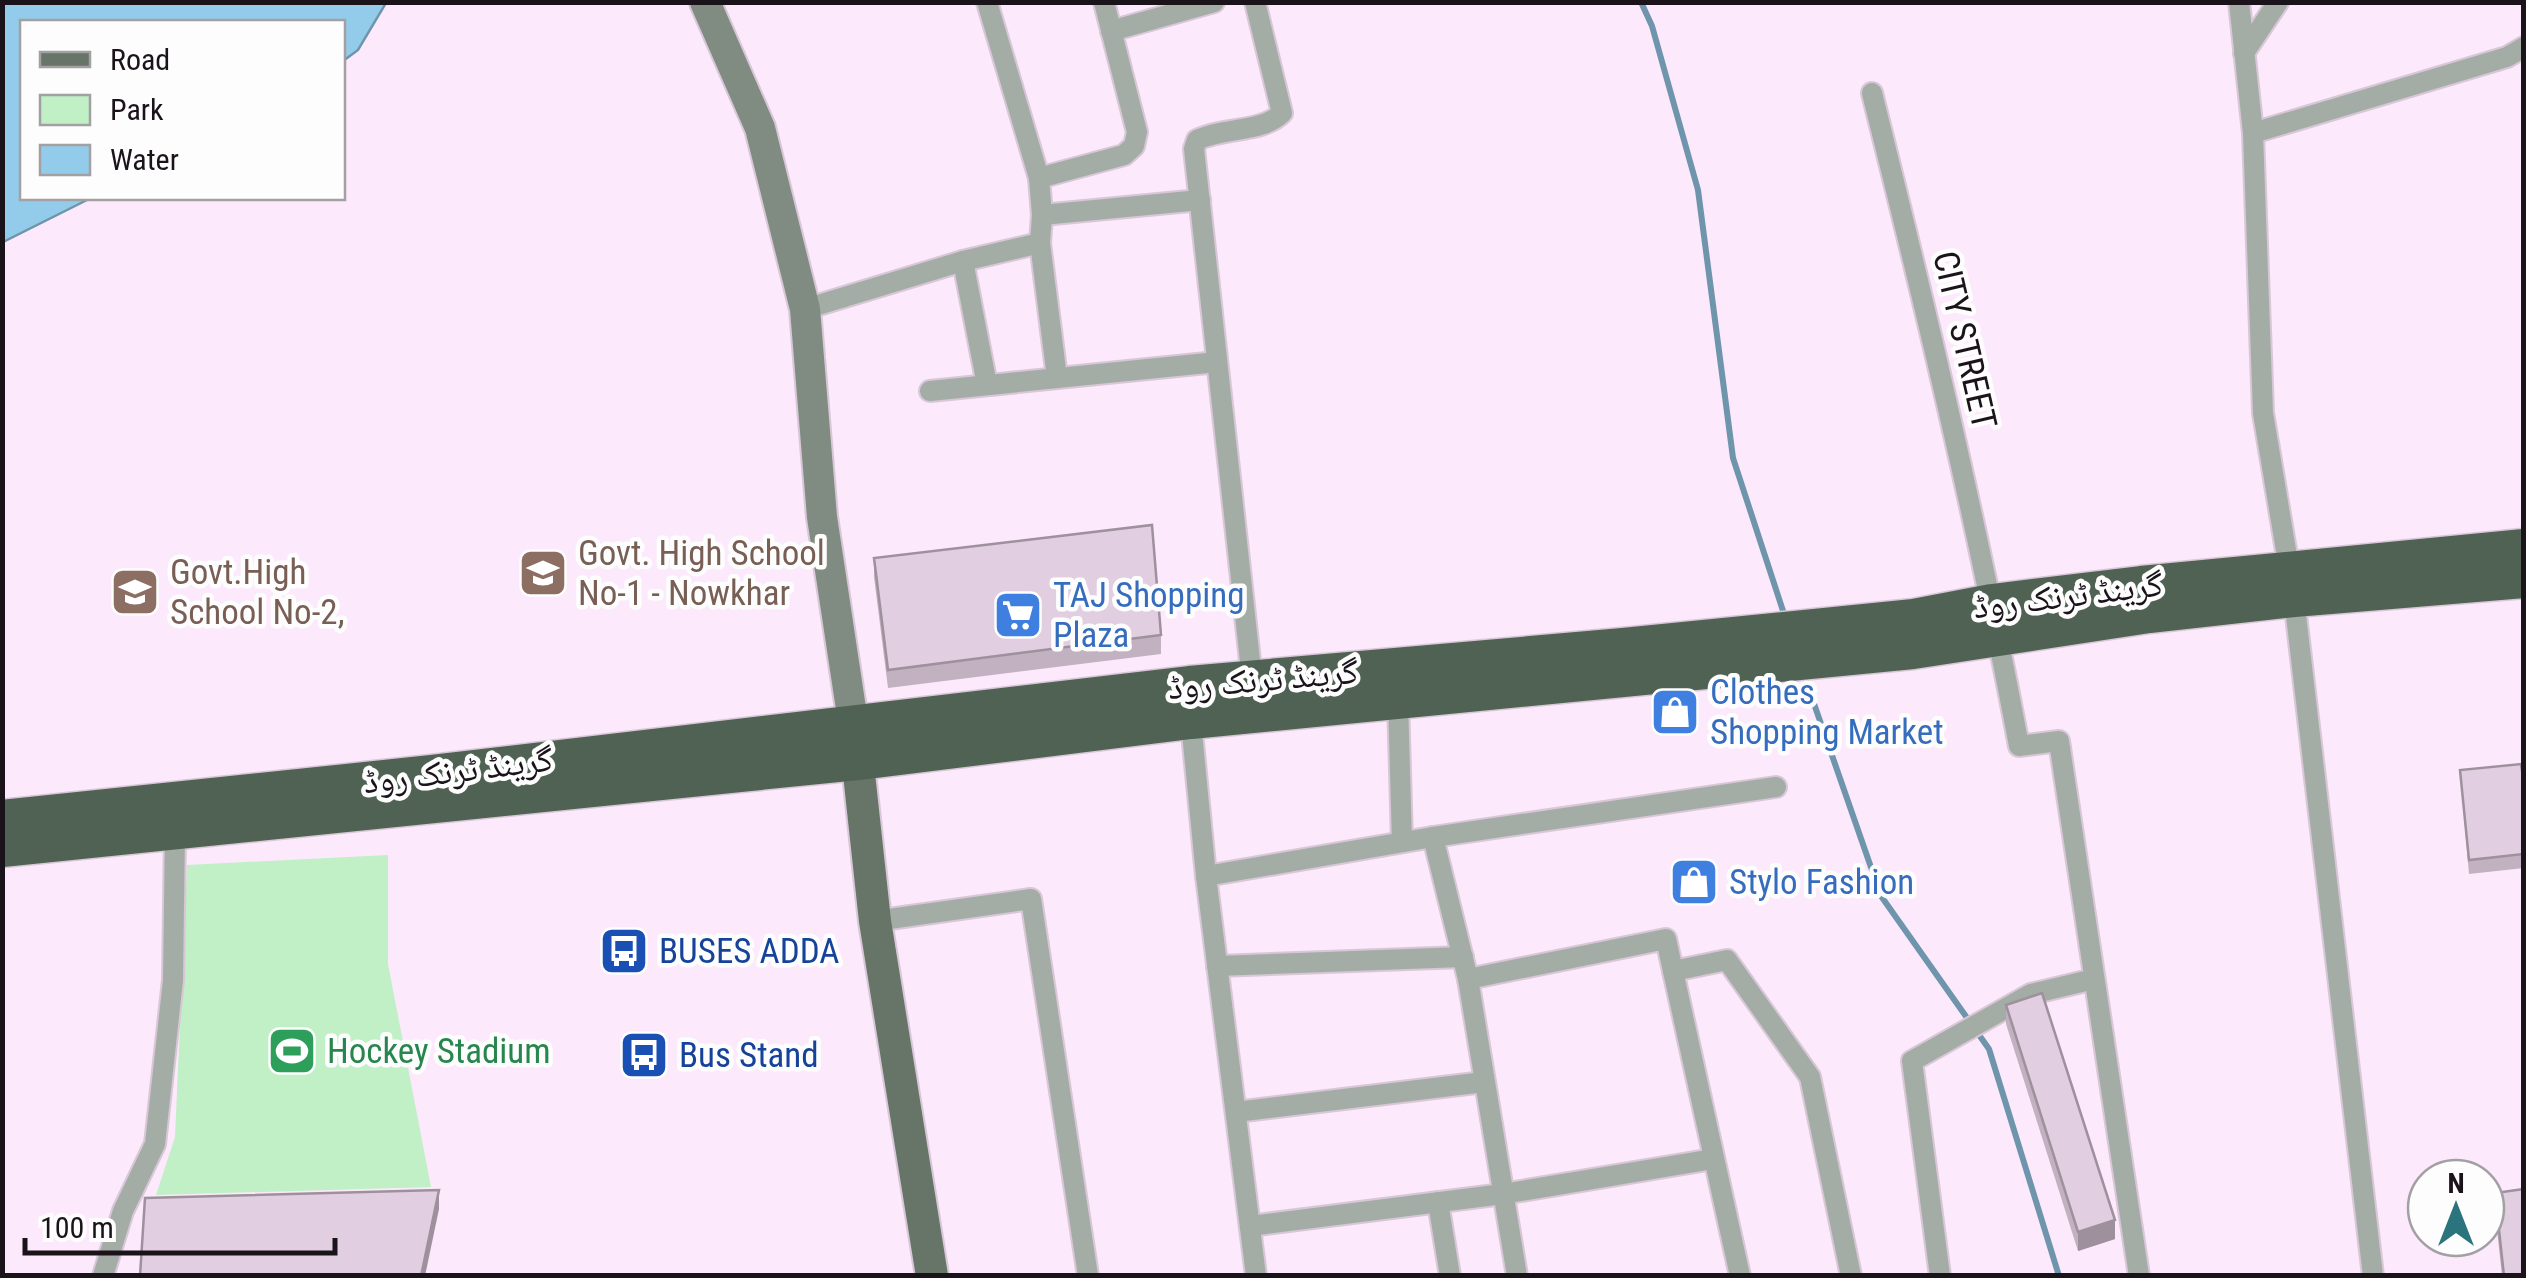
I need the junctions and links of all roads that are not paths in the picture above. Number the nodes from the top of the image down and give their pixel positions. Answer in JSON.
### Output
{"nodes":[{"id":1,"x":705,"y":2,"type":"edge"},
{"id":2,"x":987,"y":2,"type":"edge"},
{"id":3,"x":1104,"y":2,"type":"edge"},
{"id":4,"x":1214,"y":2,"type":"edge"},
{"id":5,"x":1255,"y":2,"type":"edge"},
{"id":6,"x":2240,"y":2,"type":"edge"},
{"id":7,"x":2278,"y":2,"type":"edge"},
{"id":8,"x":1111,"y":31,"type":"junction"},
{"id":9,"x":2524,"y":47,"type":"edge"},
{"id":10,"x":2244,"y":53,"type":"junction"},
{"id":11,"x":1872,"y":93,"type":"dead end"},
{"id":12,"x":2253,"y":133,"type":"junction"},
{"id":13,"x":1039,"y":178,"type":"junction"},
{"id":14,"x":1200,"y":200,"type":"junction"},
{"id":15,"x":1042,"y":215,"type":"junction"},
{"id":16,"x":1040,"y":243,"type":"junction"},
{"id":17,"x":964,"y":261,"type":"junction"},
{"id":18,"x":805,"y":309,"type":"junction"},
{"id":19,"x":1218,"y":362,"type":"junction"},
{"id":20,"x":1057,"y":378,"type":"junction"},
{"id":21,"x":988,"y":385,"type":"junction"},
{"id":22,"x":930,"y":391,"type":"dead end"},
{"id":23,"x":2524,"y":548,"type":"edge"},
{"id":24,"x":2524,"y":579,"type":"edge"},
{"id":25,"x":2292,"y":584,"type":"junction"},
{"id":26,"x":1995,"y":619,"type":"junction"},
{"id":27,"x":1622,"y":663,"type":"junction"},
{"id":28,"x":1252,"y":680,"type":"junction"},
{"id":29,"x":1398,"y":700,"type":"junction"},
{"id":30,"x":1190,"y":703,"type":"junction"},
{"id":31,"x":853,"y":722,"type":"junction"},
{"id":32,"x":858,"y":761,"type":"junction"},
{"id":33,"x":1776,"y":787,"type":"dead end"},
{"id":34,"x":2,"y":819,"type":"edge"},
{"id":35,"x":175,"y":831,"type":"junction"},
{"id":36,"x":1433,"y":837,"type":"junction"},
{"id":37,"x":1402,"y":842,"type":"junction"},
{"id":38,"x":2,"y":848,"type":"edge"},
{"id":39,"x":1206,"y":876,"type":"junction"},
{"id":40,"x":875,"y":921,"type":"junction"},
{"id":41,"x":1462,"y":957,"type":"junction"},
{"id":42,"x":1217,"y":966,"type":"junction"},
{"id":43,"x":1673,"y":971,"type":"junction"},
{"id":44,"x":1468,"y":979,"type":"junction"},
{"id":45,"x":2094,"y":979,"type":"junction"},
{"id":46,"x":1484,"y":1082,"type":"junction"},
{"id":47,"x":1236,"y":1112,"type":"junction"},
{"id":48,"x":1713,"y":1160,"type":"junction"},
{"id":49,"x":1503,"y":1194,"type":"junction"},
{"id":50,"x":1438,"y":1202,"type":"junction"},
{"id":51,"x":1250,"y":1226,"type":"junction"},
{"id":52,"x":1252,"y":1275,"type":"edge"},
{"id":53,"x":102,"y":1276,"type":"edge"},
{"id":54,"x":932,"y":1276,"type":"edge"},
{"id":55,"x":1088,"y":1276,"type":"edge"},
{"id":56,"x":1450,"y":1276,"type":"edge"},
{"id":57,"x":1518,"y":1276,"type":"edge"},
{"id":58,"x":1740,"y":1276,"type":"edge"},
{"id":59,"x":1851,"y":1276,"type":"edge"},
{"id":60,"x":1940,"y":1276,"type":"edge"},
{"id":61,"x":2138,"y":1276,"type":"edge"},
{"id":62,"x":2373,"y":1276,"type":"edge"}],
"edges":[{"from":1,"to":18,"type":"street"},
{"from":2,"to":13,"type":"street"},
{"from":3,"to":8,"type":"street"},
{"from":4,"to":8,"type":"street"},
{"from":5,"to":14,"type":"street"},
{"from":6,"to":10,"type":"street"},
{"from":7,"to":10,"type":"street"},
{"from":8,"to":13,"type":"street"},
{"from":9,"to":12,"type":"street"},
{"from":10,"to":12,"type":"street"},
{"from":11,"to":26,"type":"street","name":"CITY STREET"},
{"from":12,"to":25,"type":"street"},
{"from":13,"to":15,"type":"street"},
{"from":14,"to":15,"type":"street"},
{"from":14,"to":19,"type":"street"},
{"from":15,"to":16,"type":"street"},
{"from":16,"to":17,"type":"street"},
{"from":16,"to":20,"type":"street"},
{"from":17,"to":18,"type":"street"},
{"from":17,"to":21,"type":"street"},
{"from":18,"to":31,"type":"street"},
{"from":19,"to":20,"type":"street"},
{"from":19,"to":28,"type":"street"},
{"from":20,"to":21,"type":"street"},
{"from":21,"to":22,"type":"street"},
{"from":23,"to":25,"type":"highway","name":"گرینڈ ٹرنک روڈ"},
{"from":24,"to":25,"type":"highway","name":"گرینڈ ٹرنک روڈ"},
{"from":25,"to":26,"type":"highway","name":"گرینڈ ٹرنک روڈ"},
{"from":25,"to":62,"type":"street"},
{"from":26,"to":27,"type":"highway","name":"گرینڈ ٹرنک روڈ"},
{"from":26,"to":45,"type":"street","name":"CITY STREET"},
{"from":27,"to":28,"type":"highway","name":"گرینڈ ٹرنک روڈ"},
{"from":27,"to":29,"type":"highway","name":"گرینڈ ٹرنک روڈ"},
{"from":28,"to":30,"type":"highway","name":"گرینڈ ٹرنک روڈ"},
{"from":29,"to":30,"type":"highway","name":"گرینڈ ٹرنک روڈ"},
{"from":29,"to":37,"type":"street"},
{"from":30,"to":31,"type":"highway","name":"گرینڈ ٹرنک روڈ"},
{"from":30,"to":32,"type":"highway","name":"گرینڈ ٹرنک روڈ"},
{"from":30,"to":39,"type":"street"},
{"from":31,"to":32,"type":"main road"},
{"from":31,"to":34,"type":"highway","name":"گرینڈ ٹرنک روڈ"},
{"from":32,"to":35,"type":"highway","name":"گرینڈ ٹرنک روڈ"},
{"from":32,"to":40,"type":"main road"},
{"from":33,"to":36,"type":"street"},
{"from":35,"to":38,"type":"highway","name":"گرینڈ ٹرنک روڈ"},
{"from":35,"to":53,"type":"street"},
{"from":36,"to":37,"type":"street"},
{"from":36,"to":41,"type":"street"},
{"from":37,"to":39,"type":"street"},
{"from":39,"to":42,"type":"street"},
{"from":40,"to":54,"type":"main road"},
{"from":40,"to":55,"type":"street"},
{"from":41,"to":42,"type":"street"},
{"from":41,"to":44,"type":"street"},
{"from":42,"to":47,"type":"street"},
{"from":43,"to":44,"type":"street"},
{"from":43,"to":48,"type":"street"},
{"from":43,"to":59,"type":"street"},
{"from":44,"to":46,"type":"street"},
{"from":45,"to":60,"type":"street"},
{"from":45,"to":61,"type":"street"},
{"from":46,"to":47,"type":"street"},
{"from":46,"to":49,"type":"street"},
{"from":47,"to":51,"type":"street"},
{"from":48,"to":49,"type":"street"},
{"from":48,"to":58,"type":"street"},
{"from":49,"to":50,"type":"street"},
{"from":49,"to":57,"type":"street"},
{"from":50,"to":51,"type":"street"},
{"from":50,"to":56,"type":"street"},
{"from":51,"to":52,"type":"street"}]}
